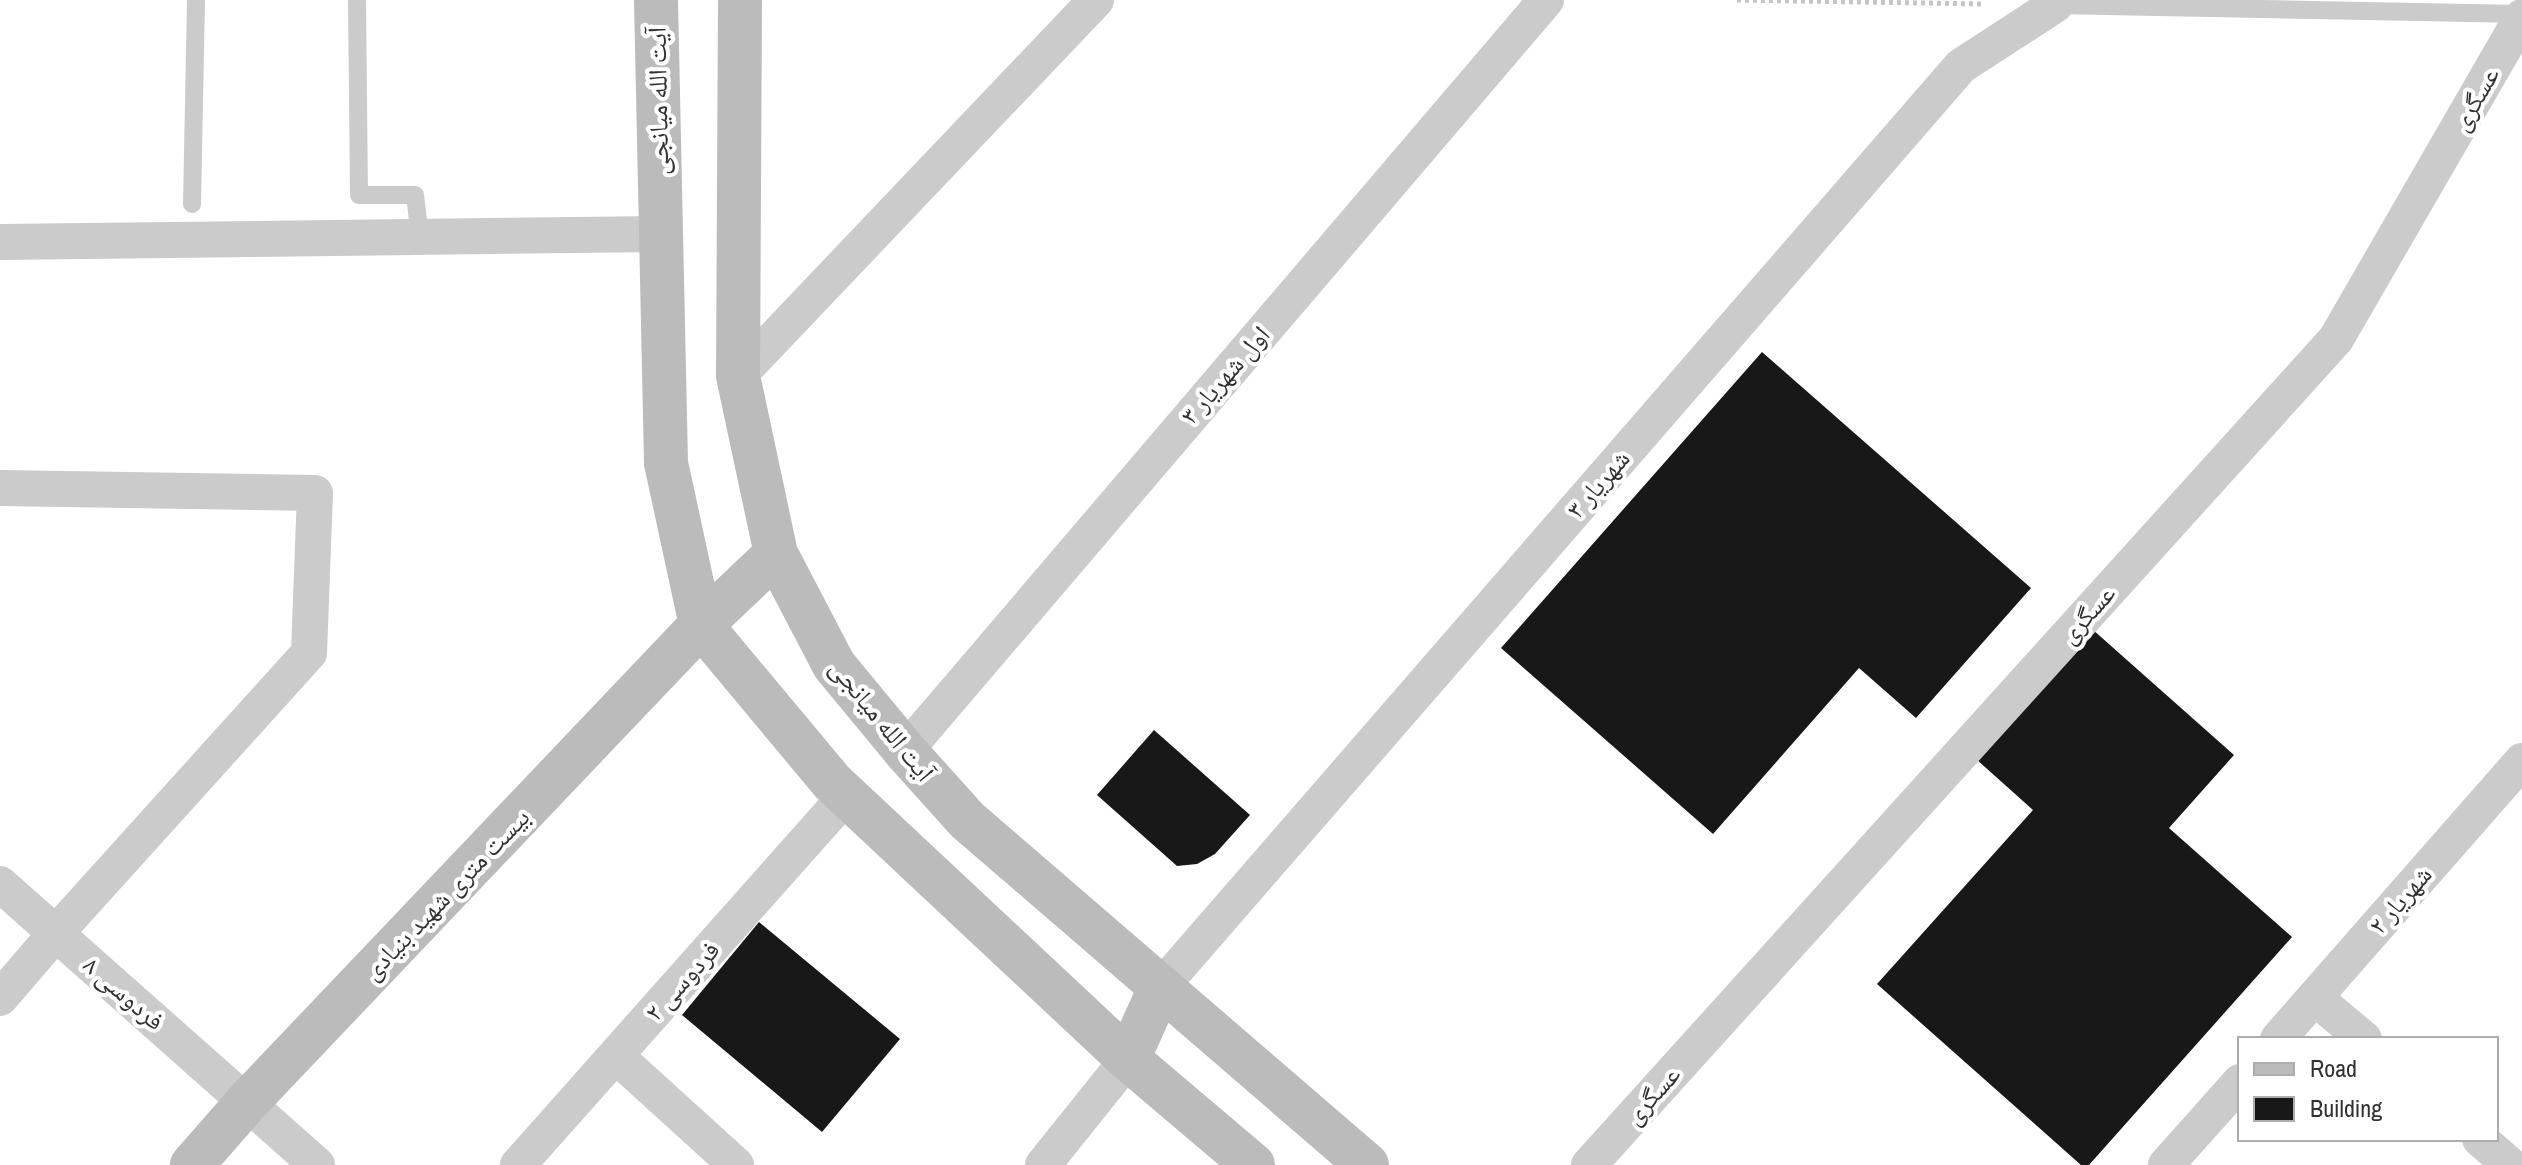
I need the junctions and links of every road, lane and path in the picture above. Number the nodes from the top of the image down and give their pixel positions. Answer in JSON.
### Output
{"nodes":[{"id":1,"x":196,"y":0,"type":"edge"},
{"id":2,"x":357,"y":0,"type":"edge"},
{"id":3,"x":656,"y":0,"type":"edge"},
{"id":4,"x":740,"y":0,"type":"edge"},
{"id":5,"x":1096,"y":0,"type":"edge"},
{"id":6,"x":1546,"y":0,"type":"edge"},
{"id":7,"x":1737,"y":0,"type":"edge"},
{"id":8,"x":1992,"y":4,"type":"dead end"},
{"id":9,"x":2055,"y":5,"type":"joint"},
{"id":10,"x":2522,"y":15,"type":"edge"},
{"id":11,"x":192,"y":204,"type":"dead end"},
{"id":12,"x":661,"y":234,"type":"junction"},
{"id":13,"x":420,"y":238,"type":"junction"},
{"id":14,"x":0,"y":242,"type":"edge"},
{"id":15,"x":738,"y":376,"type":"junction"},
{"id":16,"x":0,"y":488,"type":"edge"},
{"id":17,"x":776,"y":554,"type":"junction"},
{"id":18,"x":701,"y":625,"type":"junction"},
{"id":19,"x":905,"y":751,"type":"junction"},
{"id":20,"x":2522,"y":761,"type":"edge"},
{"id":21,"x":846,"y":796,"type":"junction"},
{"id":22,"x":0,"y":884,"type":"edge"},
{"id":23,"x":56,"y":933,"type":"junction"},
{"id":24,"x":1160,"y":988,"type":"junction"},
{"id":25,"x":0,"y":998,"type":"edge"},
{"id":26,"x":2315,"y":998,"type":"junction"},
{"id":27,"x":2280,"y":1037,"type":"edge"},
{"id":28,"x":2362,"y":1037,"type":"edge"},
{"id":29,"x":616,"y":1056,"type":"junction"},
{"id":30,"x":1128,"y":1059,"type":"junction"},
{"id":31,"x":2238,"y":1084,"type":"edge"},
{"id":32,"x":248,"y":1101,"type":"junction"},
{"id":33,"x":2482,"y":1141,"type":"edge"},
{"id":34,"x":192,"y":1165,"type":"edge"},
{"id":35,"x":317,"y":1165,"type":"edge"},
{"id":36,"x":518,"y":1165,"type":"edge"},
{"id":37,"x":736,"y":1165,"type":"edge"},
{"id":38,"x":1043,"y":1165,"type":"edge"},
{"id":39,"x":1253,"y":1165,"type":"edge"},
{"id":40,"x":1367,"y":1165,"type":"edge"},
{"id":41,"x":1589,"y":1165,"type":"edge"},
{"id":42,"x":2166,"y":1165,"type":"edge"},
{"id":43,"x":2510,"y":1165,"type":"edge"}],
"edges":[{"from":1,"to":11,"type":"lane"},
{"from":2,"to":13,"type":"lane"},
{"from":3,"to":12,"type":"main road","name":"آیت الله میانجی"},
{"from":4,"to":15,"type":"main road","name":"آیت الله میانجی"},
{"from":5,"to":15,"type":"street"},
{"from":6,"to":19,"type":"street","name":"اول شهریار ۳"},
{"from":7,"to":8,"type":"path"},
{"from":9,"to":10,"type":"lane"},
{"from":9,"to":24,"type":"street","name":"شهریار ۳"},
{"from":10,"to":41,"type":"street","name":"عسگری"},
{"from":12,"to":13,"type":"street"},
{"from":12,"to":18,"type":"main road","name":"آیت الله میانجی"},
{"from":13,"to":14,"type":"street"},
{"from":15,"to":17,"type":"main road","name":"آیت الله میانجی"},
{"from":16,"to":23,"type":"street"},
{"from":17,"to":18,"type":"main road","name":"بیست متری شهید بنیادی"},
{"from":17,"to":19,"type":"main road","name":"آیت الله میانجی"},
{"from":18,"to":21,"type":"main road","name":"آیت الله میانجی"},
{"from":18,"to":32,"type":"main road","name":"بیست متری شهید بنیادی"},
{"from":19,"to":24,"type":"main road","name":"آیت الله میانجی"},
{"from":20,"to":26,"type":"street","name":"شهریار ۲"},
{"from":21,"to":29,"type":"street","name":"فردوسی ۲"},
{"from":21,"to":30,"type":"main road","name":"آیت الله میانجی"},
{"from":22,"to":23,"type":"street","name":"فردوسی ۸"},
{"from":23,"to":25,"type":"street"},
{"from":23,"to":32,"type":"street","name":"فردوسی ۸"},
{"from":24,"to":30,"type":"main road"},
{"from":24,"to":40,"type":"main road","name":"آیت الله میانجی"},
{"from":26,"to":27,"type":"street","name":"شهریار ۲"},
{"from":26,"to":28,"type":"street"},
{"from":29,"to":36,"type":"street","name":"فردوسی ۲"},
{"from":29,"to":37,"type":"street"},
{"from":30,"to":38,"type":"street"},
{"from":30,"to":39,"type":"main road","name":"آیت الله میانجی"},
{"from":31,"to":42,"type":"street"},
{"from":32,"to":34,"type":"main road","name":"بیست متری شهید بنیادی"},
{"from":32,"to":35,"type":"street","name":"فردوسی ۸"},
{"from":33,"to":43,"type":"street"}]}
